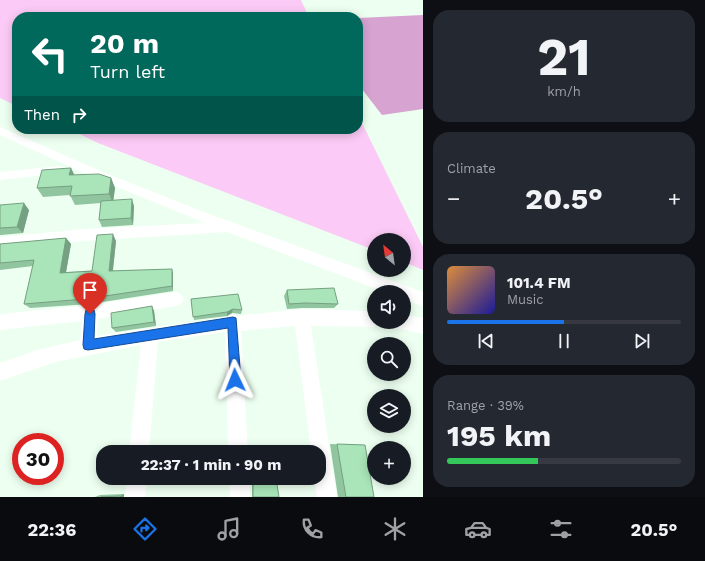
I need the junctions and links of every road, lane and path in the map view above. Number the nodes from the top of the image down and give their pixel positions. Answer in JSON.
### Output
{"nodes":[{"id":1,"x":0,"y":131,"type":"edge"},
{"id":2,"x":81,"y":168,"type":"junction"},
{"id":3,"x":1,"y":179,"type":"edge"},
{"id":4,"x":227,"y":228,"type":"junction"},
{"id":5,"x":0,"y":244,"type":"edge"},
{"id":6,"x":384,"y":285,"type":"edge"},
{"id":7,"x":411,"y":295,"type":"edge"},
{"id":8,"x":176,"y":299,"type":"dead end"},
{"id":9,"x":423,"y":299,"type":"edge"},
{"id":10,"x":90,"y":314,"type":"junction"},
{"id":11,"x":302,"y":317,"type":"junction"},
{"id":12,"x":367,"y":319,"type":"edge"},
{"id":13,"x":0,"y":322,"type":"edge"},
{"id":14,"x":233,"y":322,"type":"junction"},
{"id":15,"x":411,"y":324,"type":"edge"},
{"id":16,"x":423,"y":326,"type":"edge"},
{"id":17,"x":150,"y":335,"type":"junction"},
{"id":18,"x":88,"y":345,"type":"junction"},
{"id":19,"x":1,"y":374,"type":"edge"},
{"id":20,"x":140,"y":445,"type":"edge"},
{"id":21,"x":238,"y":445,"type":"edge"},
{"id":22,"x":136,"y":485,"type":"edge"},
{"id":23,"x":240,"y":485,"type":"edge"},
{"id":24,"x":135,"y":497,"type":"edge"},
{"id":25,"x":240,"y":497,"type":"edge"},
{"id":26,"x":327,"y":497,"type":"edge"}],
"edges":[{"from":1,"to":2,"type":"street"},
{"from":2,"to":3,"type":"street"},
{"from":2,"to":4,"type":"street"},
{"from":4,"to":5,"type":"street"},
{"from":4,"to":6,"type":"street"},
{"from":7,"to":9,"type":"street"},
{"from":8,"to":10,"type":"street"},
{"from":10,"to":13,"type":"street"},
{"from":10,"to":18,"type":"street"},
{"from":11,"to":12,"type":"street"},
{"from":11,"to":14,"type":"street"},
{"from":11,"to":26,"type":"street"},
{"from":14,"to":17,"type":"street"},
{"from":14,"to":21,"type":"street"},
{"from":15,"to":16,"type":"street"},
{"from":17,"to":18,"type":"street"},
{"from":17,"to":20,"type":"street"},
{"from":18,"to":19,"type":"street"},
{"from":22,"to":24,"type":"street"},
{"from":23,"to":25,"type":"street"}]}
